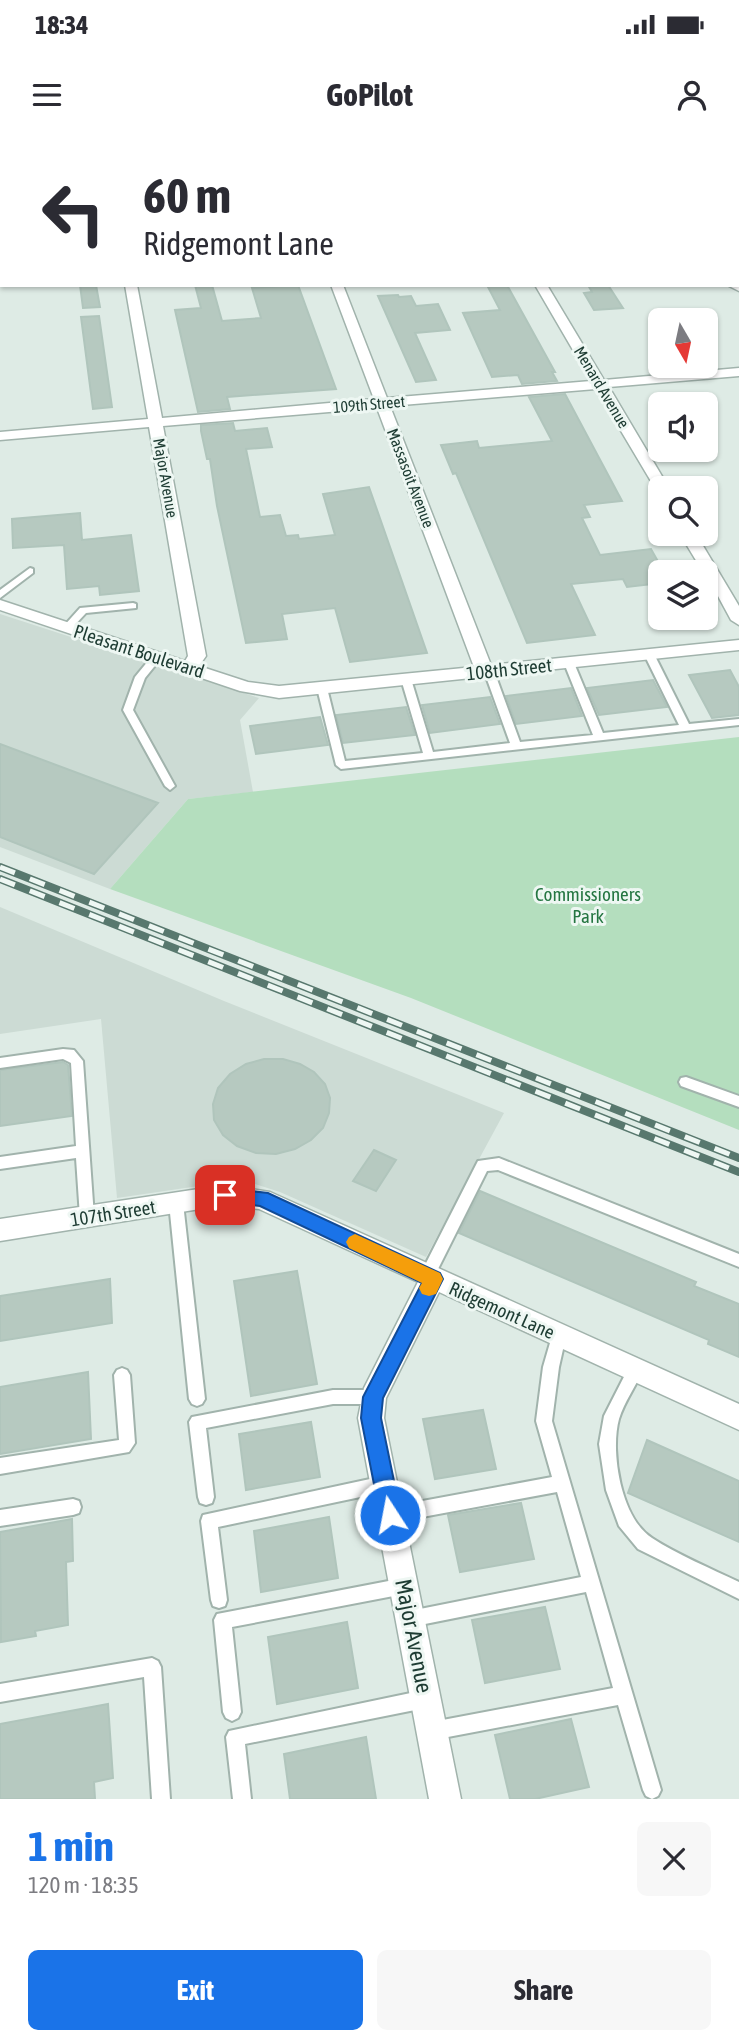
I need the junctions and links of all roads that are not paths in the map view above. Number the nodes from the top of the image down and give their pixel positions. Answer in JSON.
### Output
{"nodes":[{"id":1,"x":131,"y":287,"type":"edge"},
{"id":2,"x":338,"y":287,"type":"edge"},
{"id":3,"x":542,"y":287,"type":"edge"},
{"id":4,"x":739,"y":372,"type":"edge"},
{"id":5,"x":600,"y":384,"type":"junction"},
{"id":6,"x":382,"y":403,"type":"junction"},
{"id":7,"x":156,"y":423,"type":"junction"},
{"id":8,"x":0,"y":436,"type":"edge"},
{"id":9,"x":655,"y":476,"type":"edge"},
{"id":10,"x":695,"y":546,"type":"edge"},
{"id":11,"x":30,"y":571,"type":"dead end"},
{"id":12,"x":0,"y":595,"type":"edge"},
{"id":13,"x":0,"y":605,"type":"edge"},
{"id":14,"x":133,"y":606,"type":"dead end"},
{"id":15,"x":739,"y":620,"type":"edge"},
{"id":16,"x":67,"y":628,"type":"junction"},
{"id":17,"x":739,"y":645,"type":"edge"},
{"id":18,"x":649,"y":654,"type":"junction"},
{"id":19,"x":157,"y":657,"type":"junction"},
{"id":20,"x":569,"y":663,"type":"junction"},
{"id":21,"x":189,"y":668,"type":"junction"},
{"id":22,"x":487,"y":671,"type":"junction"},
{"id":23,"x":406,"y":679,"type":"junction"},
{"id":24,"x":321,"y":688,"type":"junction"},
{"id":25,"x":279,"y":692,"type":"joint"},
{"id":26,"x":739,"y":722,"type":"edge"},
{"id":27,"x":685,"y":728,"type":"junction"},
{"id":28,"x":599,"y":737,"type":"junction"},
{"id":29,"x":516,"y":746,"type":"junction"},
{"id":30,"x":429,"y":756,"type":"junction"},
{"id":31,"x":170,"y":786,"type":"dead end"},
{"id":32,"x":0,"y":1063,"type":"edge"},
{"id":33,"x":685,"y":1082,"type":"dead end"},
{"id":34,"x":739,"y":1102,"type":"edge"},
{"id":35,"x":83,"y":1151,"type":"junction"},
{"id":36,"x":0,"y":1163,"type":"edge"},
{"id":37,"x":225,"y":1195,"type":"joint"},
{"id":38,"x":176,"y":1203,"type":"junction"},
{"id":39,"x":87,"y":1217,"type":"junction"},
{"id":40,"x":0,"y":1230,"type":"edge"},
{"id":41,"x":739,"y":1261,"type":"edge"},
{"id":42,"x":430,"y":1278,"type":"junction"},
{"id":43,"x":559,"y":1336,"type":"junction"},
{"id":44,"x":635,"y":1370,"type":"junction"},
{"id":45,"x":122,"y":1375,"type":"dead end"},
{"id":46,"x":373,"y":1397,"type":"junction"},
{"id":47,"x":197,"y":1399,"type":"dead end"},
{"id":48,"x":739,"y":1417,"type":"edge"},
{"id":49,"x":0,"y":1466,"type":"edge"},
{"id":50,"x":562,"y":1483,"type":"junction"},
{"id":51,"x":384,"y":1484,"type":"junction"},
{"id":52,"x":206,"y":1497,"type":"dead end"},
{"id":53,"x":73,"y":1507,"type":"dead end"},
{"id":54,"x":390,"y":1515,"type":"junction"},
{"id":55,"x":0,"y":1518,"type":"edge"},
{"id":56,"x":591,"y":1583,"type":"junction"},
{"id":57,"x":404,"y":1586,"type":"junction"},
{"id":58,"x":739,"y":1591,"type":"edge"},
{"id":59,"x":219,"y":1600,"type":"dead end"},
{"id":60,"x":410,"y":1619,"type":"junction"},
{"id":61,"x":0,"y":1693,"type":"edge"},
{"id":62,"x":624,"y":1695,"type":"junction"},
{"id":63,"x":426,"y":1699,"type":"junction"},
{"id":64,"x":232,"y":1712,"type":"dead end"},
{"id":65,"x":432,"y":1731,"type":"junction"},
{"id":66,"x":652,"y":1790,"type":"dead end"},
{"id":67,"x":161,"y":1799,"type":"edge"},
{"id":68,"x":242,"y":1799,"type":"edge"},
{"id":69,"x":445,"y":1799,"type":"edge"}],
"edges":[{"from":1,"to":7,"type":"street","name":"Major Avenue"},
{"from":2,"to":6,"type":"street","name":"Massasoit Avenue"},
{"from":3,"to":5,"type":"street","name":"Menard Avenue"},
{"from":4,"to":5,"type":"street","name":"109th Street"},
{"from":5,"to":6,"type":"street","name":"109th Street"},
{"from":5,"to":9,"type":"street","name":"Menard Avenue"},
{"from":6,"to":7,"type":"street","name":"109th Street"},
{"from":6,"to":22,"type":"street","name":"Massasoit Avenue"},
{"from":7,"to":8,"type":"street","name":"109th Street"},
{"from":7,"to":21,"type":"street","name":"Major Avenue"},
{"from":10,"to":15,"type":"street"},
{"from":11,"to":12,"type":"lane"},
{"from":13,"to":16,"type":"street","name":"Pleasant Boulevard"},
{"from":14,"to":16,"type":"lane"},
{"from":16,"to":19,"type":"street","name":"Pleasant Boulevard"},
{"from":17,"to":18,"type":"street","name":"108th Street"},
{"from":18,"to":20,"type":"street","name":"108th Street"},
{"from":18,"to":27,"type":"lane"},
{"from":19,"to":21,"type":"street","name":"Pleasant Boulevard"},
{"from":19,"to":31,"type":"lane"},
{"from":20,"to":22,"type":"street","name":"108th Street"},
{"from":20,"to":28,"type":"lane"},
{"from":21,"to":25,"type":"street","name":"Pleasant Boulevard"},
{"from":22,"to":23,"type":"street","name":"108th Street"},
{"from":22,"to":29,"type":"lane"},
{"from":23,"to":24,"type":"street","name":"108th Street"},
{"from":23,"to":30,"type":"lane"},
{"from":24,"to":25,"type":"street","name":"108th Street"},
{"from":24,"to":30,"type":"lane"},
{"from":26,"to":27,"type":"lane"},
{"from":27,"to":28,"type":"lane"},
{"from":28,"to":29,"type":"lane"},
{"from":29,"to":30,"type":"lane"},
{"from":32,"to":35,"type":"lane"},
{"from":33,"to":34,"type":"lane"},
{"from":35,"to":36,"type":"lane"},
{"from":35,"to":39,"type":"lane"},
{"from":37,"to":38,"type":"street","name":"107th Street"},
{"from":37,"to":42,"type":"street","name":"Ridgemont Lane"},
{"from":38,"to":39,"type":"street","name":"107th Street"},
{"from":38,"to":47,"type":"lane"},
{"from":39,"to":40,"type":"street","name":"107th Street"},
{"from":41,"to":42,"type":"lane"},
{"from":42,"to":43,"type":"street","name":"Ridgemont Lane"},
{"from":42,"to":46,"type":"street","name":"Major Avenue"},
{"from":43,"to":44,"type":"street","name":"Ridgemont Lane"},
{"from":43,"to":50,"type":"lane"},
{"from":44,"to":48,"type":"street","name":"Ridgemont Lane"},
{"from":44,"to":58,"type":"lane"},
{"from":45,"to":49,"type":"lane"},
{"from":46,"to":51,"type":"street","name":"Major Avenue"},
{"from":46,"to":52,"type":"lane"},
{"from":50,"to":54,"type":"lane"},
{"from":50,"to":56,"type":"lane"},
{"from":51,"to":54,"type":"street","name":"Major Avenue"},
{"from":51,"to":59,"type":"lane"},
{"from":53,"to":55,"type":"lane"},
{"from":54,"to":57,"type":"street","name":"Major Avenue"},
{"from":56,"to":60,"type":"lane"},
{"from":56,"to":62,"type":"lane"},
{"from":57,"to":60,"type":"street","name":"Major Avenue"},
{"from":57,"to":64,"type":"lane"},
{"from":60,"to":63,"type":"street","name":"Major Avenue"},
{"from":61,"to":67,"type":"lane"},
{"from":62,"to":65,"type":"lane"},
{"from":62,"to":66,"type":"lane"},
{"from":63,"to":65,"type":"street","name":"Major Avenue"},
{"from":63,"to":68,"type":"lane"},
{"from":65,"to":69,"type":"street","name":"Major Avenue"}]}
